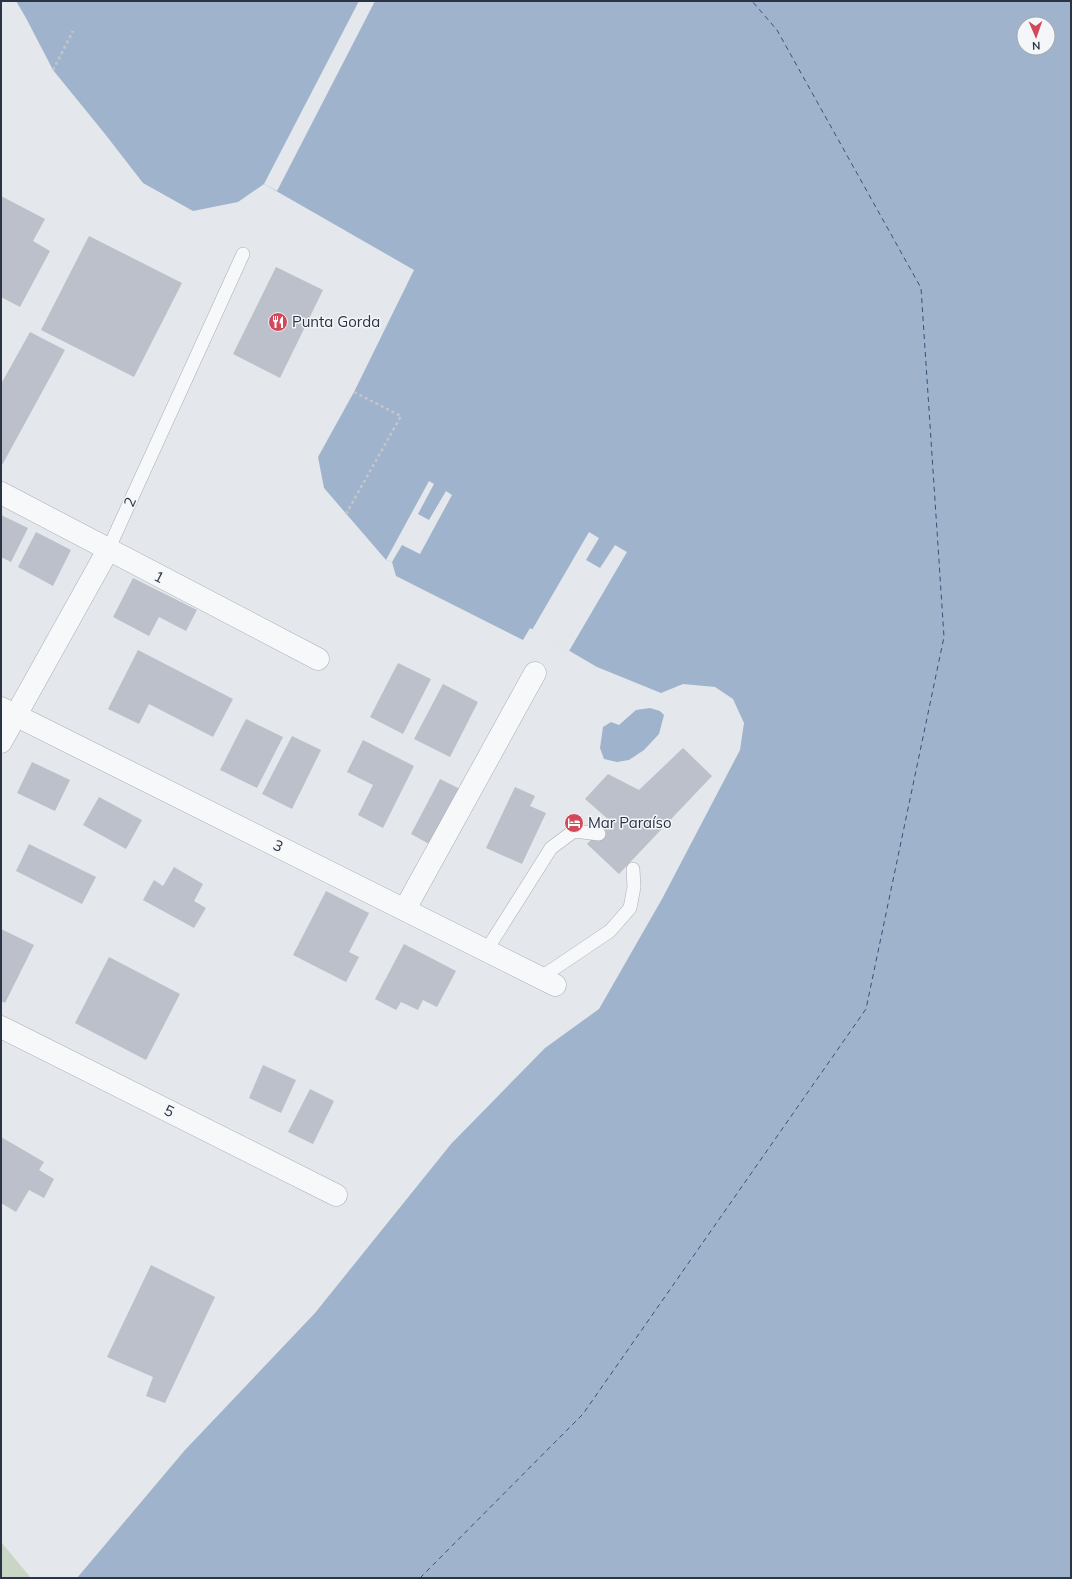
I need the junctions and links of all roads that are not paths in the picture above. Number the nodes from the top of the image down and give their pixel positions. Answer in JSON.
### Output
{"nodes":[{"id":1,"x":243,"y":254,"type":"dead end"},
{"id":2,"x":1,"y":493,"type":"edge"},
{"id":3,"x":108,"y":550,"type":"junction"},
{"id":4,"x":318,"y":659,"type":"dead end"},
{"id":5,"x":535,"y":673,"type":"dead end"},
{"id":6,"x":8,"y":712,"type":"edge"},
{"id":7,"x":1,"y":742,"type":"edge"},
{"id":8,"x":599,"y":834,"type":"dead end"},
{"id":9,"x":633,"y":869,"type":"dead end"},
{"id":10,"x":405,"y":909,"type":"junction"},
{"id":11,"x":486,"y":951,"type":"junction"},
{"id":12,"x":547,"y":981,"type":"joint"},
{"id":13,"x":1,"y":1026,"type":"edge"},
{"id":14,"x":336,"y":1195,"type":"dead end"}],
"edges":[{"from":1,"to":3,"type":"lane","name":"2"},
{"from":2,"to":3,"type":"street","name":"1"},
{"from":3,"to":4,"type":"street","name":"1"},
{"from":3,"to":6,"type":"street","name":"2"},
{"from":5,"to":10,"type":"street"},
{"from":6,"to":7,"type":"street","name":"2"},
{"from":6,"to":10,"type":"street","name":"3"},
{"from":8,"to":11,"type":"lane"},
{"from":9,"to":12,"type":"lane"},
{"from":10,"to":11,"type":"street","name":"3"},
{"from":11,"to":12,"type":"street","name":"3"},
{"from":13,"to":14,"type":"street","name":"5"}]}
